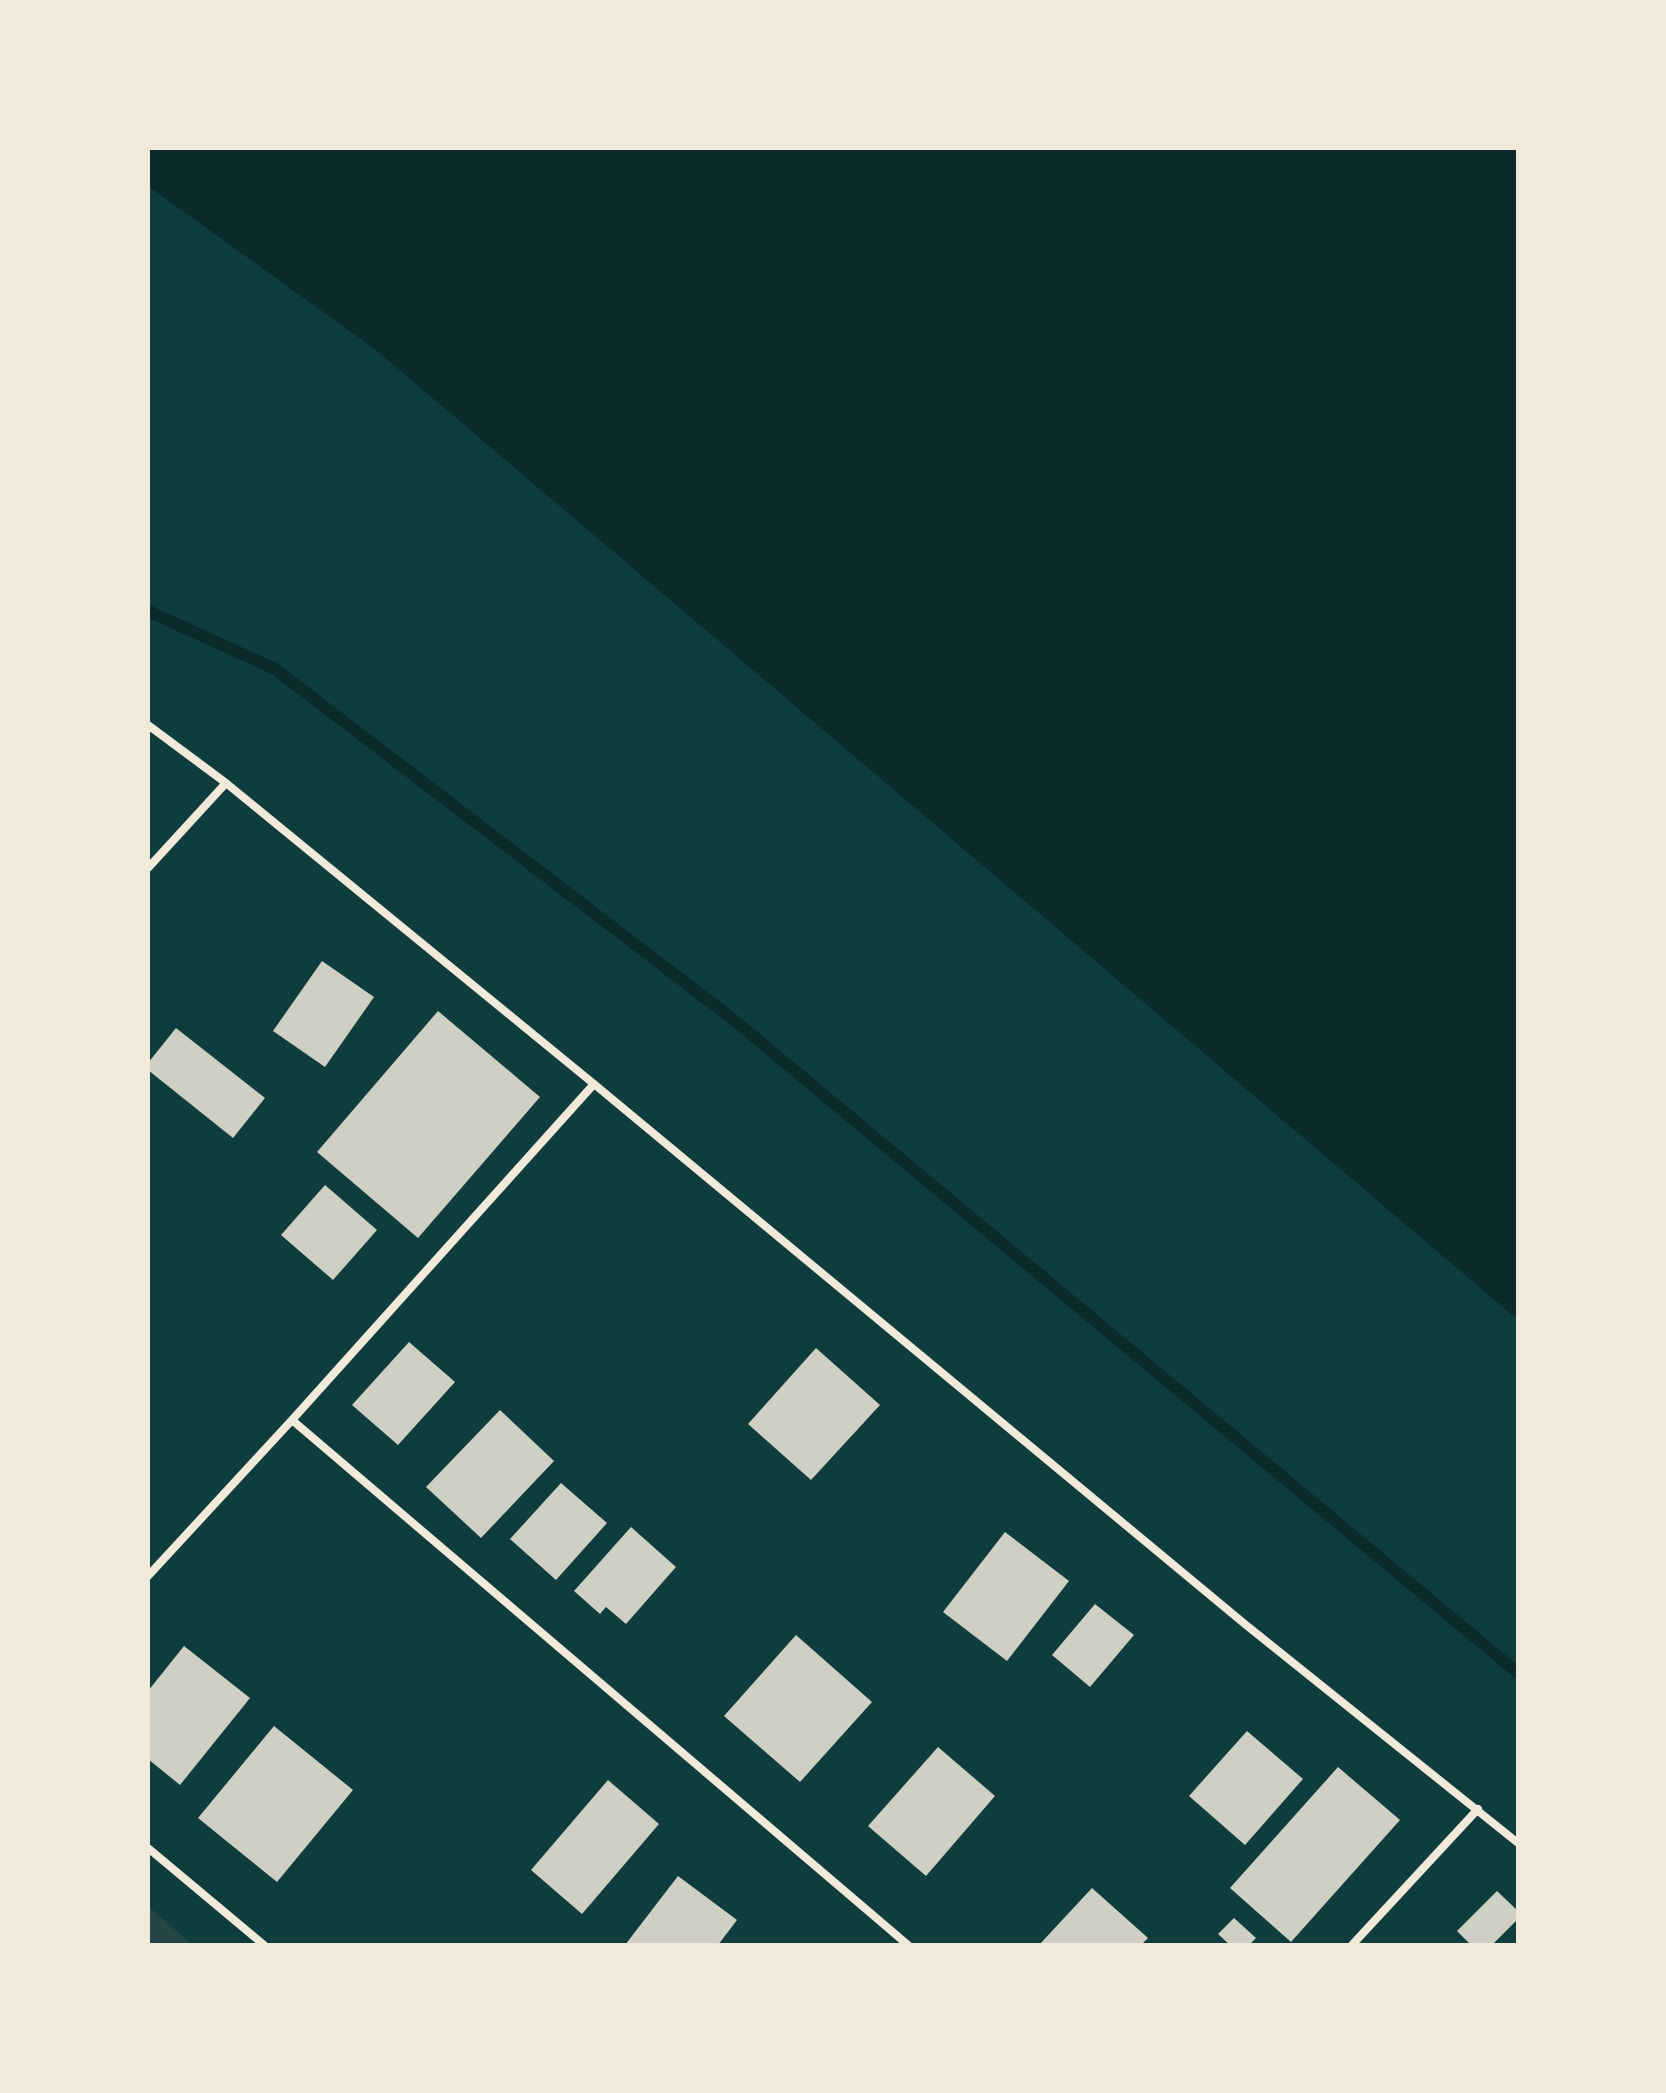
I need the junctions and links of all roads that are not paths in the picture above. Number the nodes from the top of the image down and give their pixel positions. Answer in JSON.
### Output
{"nodes":[{"id":1,"x":148,"y":725,"type":"edge"},
{"id":2,"x":226,"y":783,"type":"junction"},
{"id":3,"x":148,"y":868,"type":"edge"},
{"id":4,"x":594,"y":1084,"type":"junction"},
{"id":5,"x":292,"y":1420,"type":"junction"},
{"id":6,"x":148,"y":1576,"type":"edge"},
{"id":7,"x":1478,"y":1809,"type":"junction"},
{"id":8,"x":1518,"y":1843,"type":"edge"},
{"id":9,"x":148,"y":1848,"type":"edge"},
{"id":10,"x":264,"y":1945,"type":"edge"},
{"id":11,"x":908,"y":1945,"type":"edge"},
{"id":12,"x":1352,"y":1945,"type":"edge"}],
"edges":[{"from":1,"to":2,"type":"street"},
{"from":2,"to":3,"type":"street"},
{"from":2,"to":4,"type":"street"},
{"from":4,"to":5,"type":"street"},
{"from":4,"to":7,"type":"street"},
{"from":5,"to":6,"type":"street"},
{"from":5,"to":11,"type":"street"},
{"from":7,"to":8,"type":"street"},
{"from":7,"to":12,"type":"street"},
{"from":9,"to":10,"type":"street"}]}
